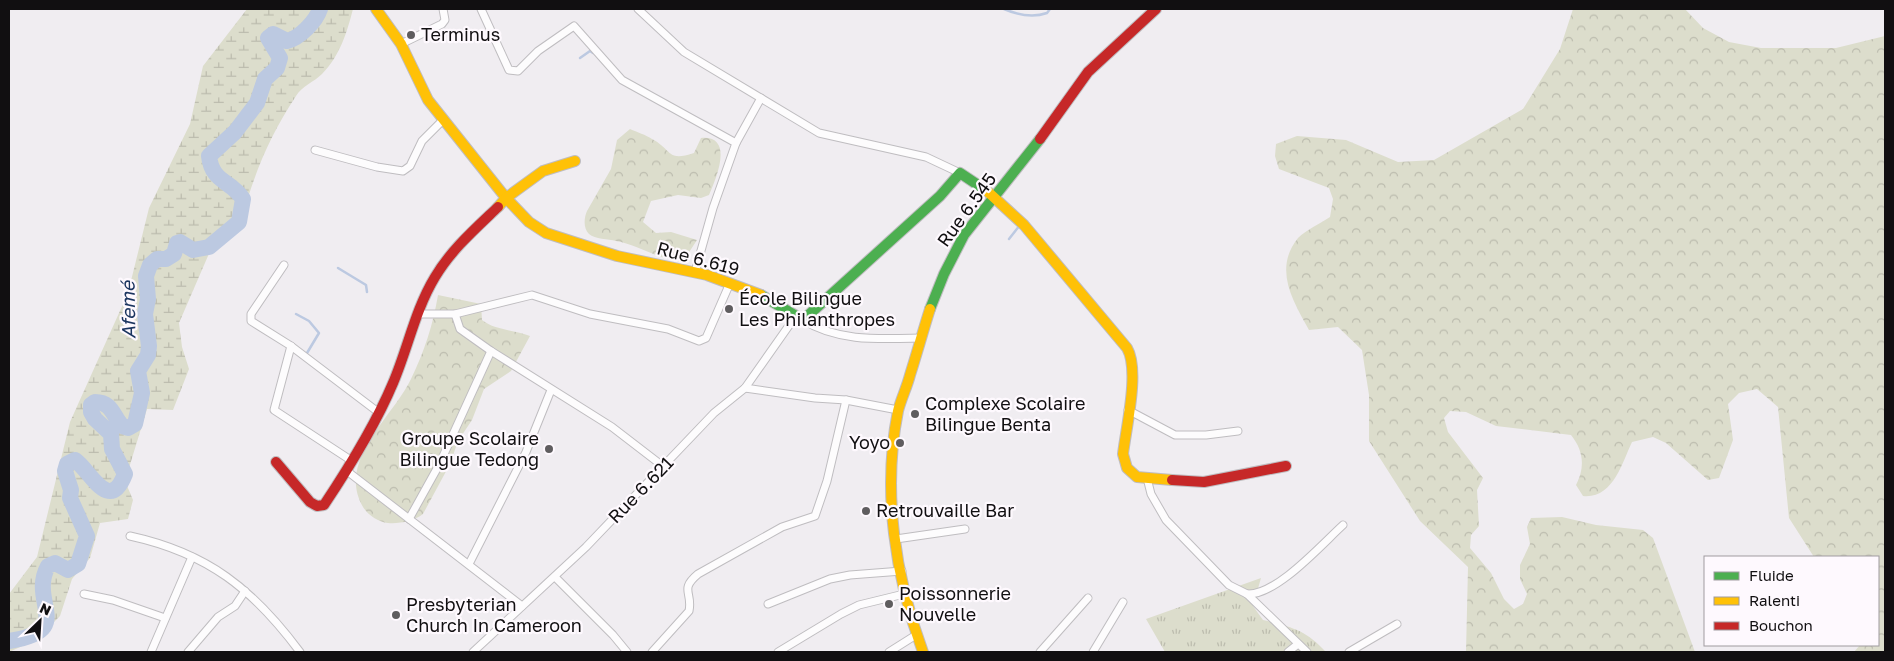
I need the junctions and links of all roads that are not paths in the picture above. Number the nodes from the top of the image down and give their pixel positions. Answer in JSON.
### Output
{"nodes":[{"id":1,"x":376,"y":9,"type":"edge"},
{"id":2,"x":443,"y":9,"type":"edge"},
{"id":3,"x":481,"y":9,"type":"edge"},
{"id":4,"x":638,"y":9,"type":"edge"},
{"id":5,"x":1156,"y":9,"type":"edge"},
{"id":6,"x":401,"y":44,"type":"junction"},
{"id":7,"x":761,"y":98,"type":"junction"},
{"id":8,"x":443,"y":120,"type":"junction"},
{"id":9,"x":736,"y":143,"type":"junction"},
{"id":10,"x":316,"y":150,"type":"dead end"},
{"id":11,"x":575,"y":161,"type":"dead end"},
{"id":12,"x":960,"y":173,"type":"junction"},
{"id":13,"x":995,"y":197,"type":"junction"},
{"id":14,"x":506,"y":198,"type":"junction"},
{"id":15,"x":284,"y":265,"type":"dead end"},
{"id":16,"x":695,"y":272,"type":"junction"},
{"id":17,"x":730,"y":284,"type":"junction"},
{"id":18,"x":420,"y":314,"type":"junction"},
{"id":19,"x":455,"y":314,"type":"junction"},
{"id":20,"x":799,"y":318,"type":"junction"},
{"id":21,"x":920,"y":338,"type":"junction"},
{"id":22,"x":291,"y":346,"type":"junction"},
{"id":23,"x":491,"y":351,"type":"junction"},
{"id":24,"x":745,"y":388,"type":"junction"},
{"id":25,"x":551,"y":390,"type":"junction"},
{"id":26,"x":846,"y":400,"type":"junction"},
{"id":27,"x":898,"y":410,"type":"junction"},
{"id":28,"x":1128,"y":410,"type":"junction"},
{"id":29,"x":378,"y":412,"type":"junction"},
{"id":30,"x":1238,"y":430,"type":"dead end"},
{"id":31,"x":276,"y":462,"type":"dead end"},
{"id":32,"x":350,"y":466,"type":"junction"},
{"id":33,"x":1286,"y":466,"type":"dead end"},
{"id":34,"x":664,"y":467,"type":"junction"},
{"id":35,"x":1147,"y":478,"type":"junction"},
{"id":36,"x":409,"y":519,"type":"junction"},
{"id":37,"x":1343,"y":525,"type":"dead end"},
{"id":38,"x":965,"y":529,"type":"dead end"},
{"id":39,"x":130,"y":536,"type":"dead end"},
{"id":40,"x":896,"y":539,"type":"junction"},
{"id":41,"x":192,"y":557,"type":"junction"},
{"id":42,"x":469,"y":564,"type":"junction"},
{"id":43,"x":902,"y":570,"type":"junction"},
{"id":44,"x":555,"y":577,"type":"junction"},
{"id":45,"x":245,"y":591,"type":"junction"},
{"id":46,"x":84,"y":594,"type":"dead end"},
{"id":47,"x":904,"y":594,"type":"junction"},
{"id":48,"x":1248,"y":594,"type":"junction"},
{"id":49,"x":1088,"y":598,"type":"dead end"},
{"id":50,"x":1123,"y":602,"type":"dead end"},
{"id":51,"x":768,"y":604,"type":"dead end"},
{"id":52,"x":522,"y":606,"type":"junction"},
{"id":53,"x":165,"y":618,"type":"junction"},
{"id":54,"x":1397,"y":624,"type":"dead end"},
{"id":55,"x":916,"y":635,"type":"junction"},
{"id":56,"x":1298,"y":644,"type":"junction"},
{"id":57,"x":152,"y":652,"type":"edge"},
{"id":58,"x":188,"y":652,"type":"edge"},
{"id":59,"x":300,"y":652,"type":"edge"},
{"id":60,"x":473,"y":652,"type":"edge"},
{"id":61,"x":627,"y":652,"type":"edge"},
{"id":62,"x":652,"y":652,"type":"edge"},
{"id":63,"x":778,"y":652,"type":"edge"},
{"id":64,"x":889,"y":652,"type":"edge"},
{"id":65,"x":923,"y":652,"type":"edge"},
{"id":66,"x":1040,"y":652,"type":"edge"},
{"id":67,"x":1093,"y":652,"type":"edge"},
{"id":68,"x":1288,"y":652,"type":"edge"},
{"id":69,"x":1306,"y":652,"type":"edge"},
{"id":70,"x":1349,"y":652,"type":"edge"}],
"edges":[{"from":1,"to":6,"type":"street","name":"Rue 6.619"},
{"from":2,"to":6,"type":"street"},
{"from":3,"to":9,"type":"street"},
{"from":4,"to":7,"type":"street"},
{"from":5,"to":13,"type":"street","name":"Rue 6.545"},
{"from":6,"to":8,"type":"street","name":"Rue 6.619"},
{"from":7,"to":9,"type":"street"},
{"from":7,"to":12,"type":"street"},
{"from":8,"to":10,"type":"street"},
{"from":8,"to":14,"type":"street","name":"Rue 6.619"},
{"from":9,"to":16,"type":"street"},
{"from":11,"to":14,"type":"street"},
{"from":12,"to":13,"type":"street"},
{"from":12,"to":20,"type":"street"},
{"from":13,"to":21,"type":"street","name":"Rue 6.545"},
{"from":13,"to":28,"type":"street"},
{"from":14,"to":16,"type":"street","name":"Rue 6.619"},
{"from":14,"to":18,"type":"street"},
{"from":15,"to":22,"type":"street"},
{"from":16,"to":17,"type":"street","name":"Rue 6.619"},
{"from":17,"to":19,"type":"street"},
{"from":17,"to":20,"type":"street","name":"Rue 6.619"},
{"from":18,"to":19,"type":"street"},
{"from":18,"to":29,"type":"street"},
{"from":19,"to":23,"type":"street"},
{"from":20,"to":21,"type":"street"},
{"from":20,"to":24,"type":"street","name":"Rue 6.621"},
{"from":21,"to":27,"type":"street","name":"Rue 6.545"},
{"from":22,"to":29,"type":"street"},
{"from":22,"to":32,"type":"street"},
{"from":23,"to":25,"type":"street"},
{"from":23,"to":36,"type":"street"},
{"from":24,"to":26,"type":"street"},
{"from":24,"to":34,"type":"street","name":"Rue 6.621"},
{"from":25,"to":34,"type":"street"},
{"from":25,"to":42,"type":"street"},
{"from":26,"to":27,"type":"street"},
{"from":26,"to":62,"type":"street"},
{"from":27,"to":40,"type":"street","name":"Rue 6.545"},
{"from":28,"to":30,"type":"street"},
{"from":28,"to":35,"type":"street"},
{"from":29,"to":32,"type":"street"},
{"from":31,"to":32,"type":"street"},
{"from":32,"to":36,"type":"street"},
{"from":33,"to":35,"type":"street"},
{"from":34,"to":44,"type":"street","name":"Rue 6.621"},
{"from":35,"to":48,"type":"street"},
{"from":36,"to":42,"type":"street"},
{"from":37,"to":48,"type":"street"},
{"from":38,"to":40,"type":"street"},
{"from":39,"to":41,"type":"street"},
{"from":40,"to":43,"type":"street","name":"Rue 6.545"},
{"from":41,"to":45,"type":"street"},
{"from":41,"to":53,"type":"street"},
{"from":42,"to":52,"type":"street"},
{"from":43,"to":47,"type":"street","name":"Rue 6.545"},
{"from":43,"to":51,"type":"street"},
{"from":44,"to":52,"type":"street","name":"Rue 6.621"},
{"from":44,"to":61,"type":"street"},
{"from":45,"to":58,"type":"street"},
{"from":45,"to":59,"type":"street"},
{"from":46,"to":53,"type":"street"},
{"from":47,"to":55,"type":"street","name":"Rue 6.545"},
{"from":47,"to":63,"type":"street"},
{"from":48,"to":56,"type":"street"},
{"from":49,"to":66,"type":"street"},
{"from":50,"to":67,"type":"street"},
{"from":52,"to":60,"type":"street","name":"Rue 6.621"},
{"from":53,"to":57,"type":"street"},
{"from":54,"to":70,"type":"street"},
{"from":55,"to":64,"type":"street"},
{"from":55,"to":65,"type":"street","name":"Rue 6.545"},
{"from":56,"to":68,"type":"street"},
{"from":56,"to":69,"type":"street"}]}
